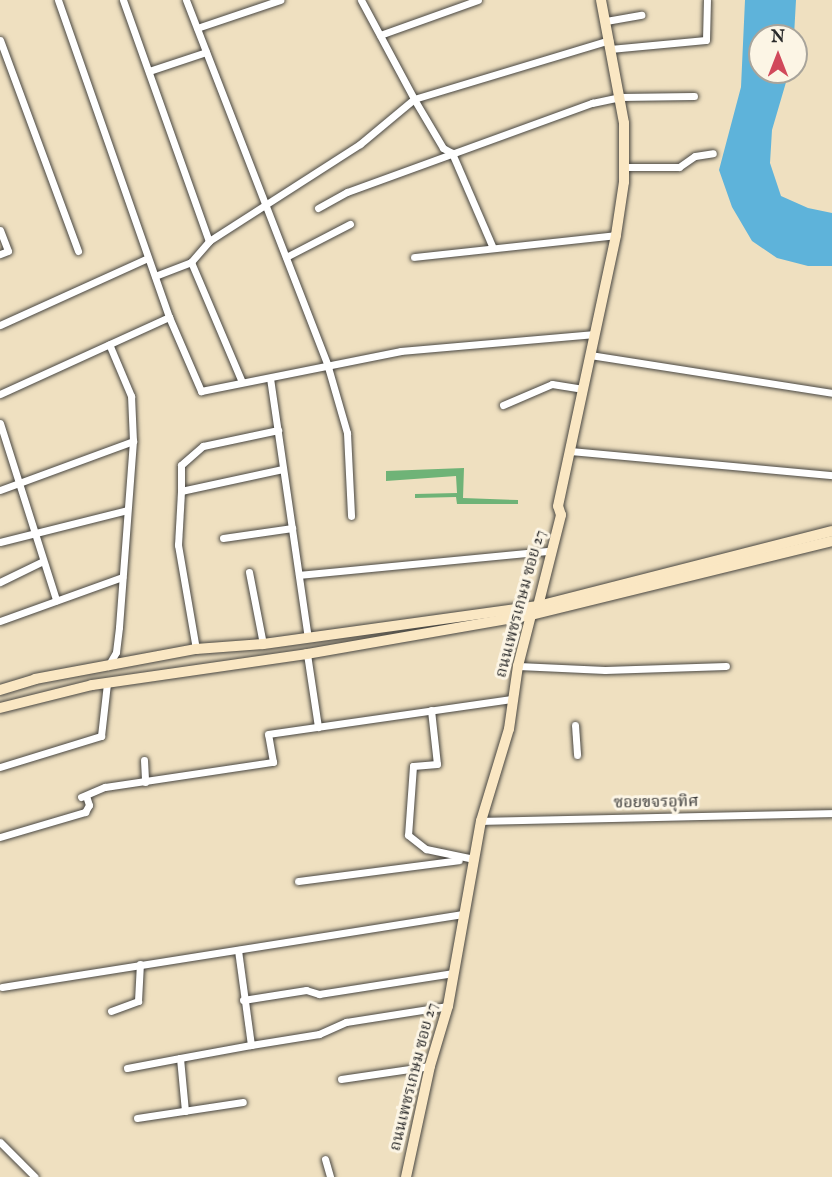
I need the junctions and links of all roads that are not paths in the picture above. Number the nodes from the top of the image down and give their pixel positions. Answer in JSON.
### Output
{"nodes":[{"id":1,"x":58,"y":0,"type":"edge"},
{"id":2,"x":123,"y":0,"type":"edge"},
{"id":3,"x":186,"y":0,"type":"edge"},
{"id":4,"x":253,"y":0,"type":"edge"},
{"id":5,"x":280,"y":0,"type":"edge"},
{"id":6,"x":361,"y":0,"type":"edge"},
{"id":7,"x":478,"y":0,"type":"edge"},
{"id":8,"x":601,"y":0,"type":"edge"},
{"id":9,"x":707,"y":0,"type":"edge"},
{"id":10,"x":256,"y":8,"type":"junction"},
{"id":11,"x":641,"y":15,"type":"dead end"},
{"id":12,"x":606,"y":21,"type":"junction"},
{"id":13,"x":197,"y":28,"type":"junction"},
{"id":14,"x":380,"y":35,"type":"junction"},
{"id":15,"x":0,"y":40,"type":"edge"},
{"id":16,"x":610,"y":44,"type":"junction"},
{"id":17,"x":206,"y":52,"type":"junction"},
{"id":18,"x":149,"y":71,"type":"junction"},
{"id":19,"x":694,"y":96,"type":"dead end"},
{"id":20,"x":620,"y":97,"type":"junction"},
{"id":21,"x":414,"y":99,"type":"junction"},
{"id":22,"x":452,"y":153,"type":"junction"},
{"id":23,"x":713,"y":153,"type":"dead end"},
{"id":24,"x":624,"y":167,"type":"junction"},
{"id":25,"x":266,"y":206,"type":"junction"},
{"id":26,"x":318,"y":207,"type":"dead end"},
{"id":27,"x":350,"y":224,"type":"dead end"},
{"id":28,"x":0,"y":230,"type":"edge"},
{"id":29,"x":616,"y":235,"type":"junction"},
{"id":30,"x":209,"y":241,"type":"junction"},
{"id":31,"x":492,"y":246,"type":"junction"},
{"id":32,"x":78,"y":251,"type":"dead end"},
{"id":33,"x":0,"y":254,"type":"edge"},
{"id":34,"x":286,"y":257,"type":"junction"},
{"id":35,"x":414,"y":257,"type":"dead end"},
{"id":36,"x":148,"y":258,"type":"junction"},
{"id":37,"x":191,"y":262,"type":"junction"},
{"id":38,"x":155,"y":276,"type":"junction"},
{"id":39,"x":169,"y":317,"type":"junction"},
{"id":40,"x":0,"y":325,"type":"edge"},
{"id":41,"x":594,"y":334,"type":"junction"},
{"id":42,"x":109,"y":344,"type":"junction"},
{"id":43,"x":590,"y":355,"type":"junction"},
{"id":44,"x":328,"y":367,"type":"junction"},
{"id":45,"x":270,"y":378,"type":"junction"},
{"id":46,"x":242,"y":382,"type":"junction"},
{"id":47,"x":582,"y":388,"type":"junction"},
{"id":48,"x":832,"y":393,"type":"edge"},
{"id":49,"x":0,"y":394,"type":"edge"},
{"id":50,"x":503,"y":405,"type":"dead end"},
{"id":51,"x":0,"y":423,"type":"edge"},
{"id":52,"x":278,"y":430,"type":"junction"},
{"id":53,"x":133,"y":441,"type":"junction"},
{"id":54,"x":571,"y":451,"type":"junction"},
{"id":55,"x":283,"y":469,"type":"junction"},
{"id":56,"x":832,"y":475,"type":"edge"},
{"id":57,"x":18,"y":482,"type":"junction"},
{"id":58,"x":0,"y":490,"type":"edge"},
{"id":59,"x":181,"y":491,"type":"junction"},
{"id":60,"x":127,"y":510,"type":"junction"},
{"id":61,"x":351,"y":516,"type":"dead end"},
{"id":62,"x":292,"y":528,"type":"junction"},
{"id":63,"x":832,"y":531,"type":"edge"},
{"id":64,"x":33,"y":532,"type":"junction"},
{"id":65,"x":223,"y":538,"type":"dead end"},
{"id":66,"x":832,"y":541,"type":"edge"},
{"id":67,"x":0,"y":542,"type":"edge"},
{"id":68,"x":549,"y":551,"type":"junction"},
{"id":69,"x":41,"y":562,"type":"junction"},
{"id":70,"x":249,"y":572,"type":"dead end"},
{"id":71,"x":299,"y":575,"type":"junction"},
{"id":72,"x":122,"y":577,"type":"junction"},
{"id":73,"x":0,"y":582,"type":"edge"},
{"id":74,"x":56,"y":600,"type":"junction"},
{"id":75,"x":535,"y":611,"type":"junction"},
{"id":76,"x":0,"y":621,"type":"edge"},
{"id":77,"x":308,"y":638,"type":"junction"},
{"id":78,"x":263,"y":644,"type":"junction"},
{"id":79,"x":196,"y":649,"type":"junction"},
{"id":80,"x":307,"y":654,"type":"junction"},
{"id":81,"x":108,"y":666,"type":"junction"},
{"id":82,"x":518,"y":666,"type":"junction"},
{"id":83,"x":726,"y":666,"type":"dead end"},
{"id":84,"x":107,"y":683,"type":"junction"},
{"id":85,"x":0,"y":690,"type":"edge"},
{"id":86,"x":512,"y":699,"type":"junction"},
{"id":87,"x":0,"y":708,"type":"edge"},
{"id":88,"x":431,"y":710,"type":"junction"},
{"id":89,"x":575,"y":725,"type":"dead end"},
{"id":90,"x":318,"y":727,"type":"junction"},
{"id":91,"x":577,"y":756,"type":"dead end"},
{"id":92,"x":144,"y":759,"type":"dead end"},
{"id":93,"x":0,"y":767,"type":"edge"},
{"id":94,"x":146,"y":782,"type":"junction"},
{"id":95,"x":832,"y":813,"type":"edge"},
{"id":96,"x":481,"y":821,"type":"junction"},
{"id":97,"x":0,"y":837,"type":"edge"},
{"id":98,"x":472,"y":858,"type":"junction"},
{"id":99,"x":297,"y":881,"type":"dead end"},
{"id":100,"x":461,"y":914,"type":"junction"},
{"id":101,"x":238,"y":950,"type":"junction"},
{"id":102,"x":140,"y":964,"type":"junction"},
{"id":103,"x":453,"y":973,"type":"junction"},
{"id":104,"x":2,"y":987,"type":"dead end"},
{"id":105,"x":243,"y":1000,"type":"junction"},
{"id":106,"x":447,"y":1006,"type":"junction"},
{"id":107,"x":111,"y":1011,"type":"dead end"},
{"id":108,"x":251,"y":1045,"type":"junction"},
{"id":109,"x":180,"y":1058,"type":"junction"},
{"id":110,"x":430,"y":1066,"type":"junction"},
{"id":111,"x":127,"y":1068,"type":"dead end"},
{"id":112,"x":341,"y":1079,"type":"dead end"},
{"id":113,"x":243,"y":1102,"type":"dead end"},
{"id":114,"x":185,"y":1111,"type":"junction"},
{"id":115,"x":137,"y":1118,"type":"dead end"},
{"id":116,"x":0,"y":1142,"type":"edge"},
{"id":117,"x":326,"y":1159,"type":"dead end"},
{"id":118,"x":35,"y":1177,"type":"edge"},
{"id":119,"x":330,"y":1177,"type":"edge"},
{"id":120,"x":406,"y":1177,"type":"edge"}],
"edges":[{"from":1,"to":36,"type":"street"},
{"from":2,"to":18,"type":"street"},
{"from":3,"to":13,"type":"street"},
{"from":4,"to":10,"type":"street"},
{"from":5,"to":10,"type":"street"},
{"from":6,"to":14,"type":"street"},
{"from":7,"to":14,"type":"street"},
{"from":8,"to":12,"type":"main road","name":"ถนนเพชรเกษม ซอย 27"},
{"from":9,"to":16,"type":"street"},
{"from":10,"to":13,"type":"street"},
{"from":11,"to":12,"type":"street"},
{"from":12,"to":16,"type":"main road","name":"ถนนเพชรเกษม ซอย 27"},
{"from":13,"to":17,"type":"street"},
{"from":14,"to":21,"type":"street"},
{"from":15,"to":32,"type":"street"},
{"from":16,"to":20,"type":"main road","name":"ถนนเพชรเกษม ซอย 27"},
{"from":16,"to":21,"type":"street"},
{"from":17,"to":18,"type":"street"},
{"from":17,"to":25,"type":"street"},
{"from":18,"to":30,"type":"street"},
{"from":19,"to":20,"type":"street"},
{"from":20,"to":22,"type":"street"},
{"from":20,"to":24,"type":"main road","name":"ถนนเพชรเกษม ซอย 27"},
{"from":21,"to":22,"type":"street"},
{"from":21,"to":25,"type":"street"},
{"from":22,"to":26,"type":"street"},
{"from":22,"to":31,"type":"street"},
{"from":23,"to":24,"type":"street"},
{"from":24,"to":29,"type":"main road","name":"ถนนเพชรเกษม ซอย 27"},
{"from":25,"to":30,"type":"street"},
{"from":25,"to":34,"type":"street"},
{"from":27,"to":34,"type":"street"},
{"from":28,"to":33,"type":"street"},
{"from":29,"to":31,"type":"street"},
{"from":29,"to":41,"type":"main road","name":"ถนนเพชรเกษม ซอย 27"},
{"from":30,"to":37,"type":"street"},
{"from":31,"to":35,"type":"street"},
{"from":34,"to":44,"type":"street"},
{"from":36,"to":38,"type":"street"},
{"from":36,"to":40,"type":"street"},
{"from":37,"to":38,"type":"street"},
{"from":37,"to":46,"type":"street"},
{"from":38,"to":39,"type":"street"},
{"from":39,"to":42,"type":"street"},
{"from":39,"to":46,"type":"street"},
{"from":41,"to":43,"type":"main road","name":"ถนนเพชรเกษม ซอย 27"},
{"from":41,"to":44,"type":"street"},
{"from":42,"to":49,"type":"street"},
{"from":42,"to":53,"type":"street"},
{"from":43,"to":47,"type":"main road","name":"ถนนเพชรเกษม ซอย 27"},
{"from":43,"to":48,"type":"street"},
{"from":44,"to":45,"type":"street"},
{"from":44,"to":61,"type":"street"},
{"from":45,"to":46,"type":"street"},
{"from":45,"to":52,"type":"street"},
{"from":47,"to":50,"type":"street"},
{"from":47,"to":54,"type":"main road","name":"ถนนเพชรเกษม ซอย 27"},
{"from":51,"to":57,"type":"street"},
{"from":52,"to":55,"type":"street"},
{"from":52,"to":59,"type":"street"},
{"from":53,"to":57,"type":"street"},
{"from":53,"to":60,"type":"street"},
{"from":54,"to":56,"type":"street"},
{"from":54,"to":68,"type":"main road","name":"ถนนเพชรเกษม ซอย 27"},
{"from":55,"to":59,"type":"street"},
{"from":55,"to":62,"type":"street"},
{"from":57,"to":58,"type":"street"},
{"from":57,"to":64,"type":"street"},
{"from":59,"to":79,"type":"street"},
{"from":60,"to":64,"type":"street"},
{"from":60,"to":72,"type":"street"},
{"from":62,"to":65,"type":"street"},
{"from":62,"to":71,"type":"street"},
{"from":63,"to":75,"type":"main road"},
{"from":64,"to":67,"type":"street"},
{"from":64,"to":69,"type":"street"},
{"from":66,"to":75,"type":"main road"},
{"from":68,"to":71,"type":"street"},
{"from":68,"to":75,"type":"main road","name":"ถนนเพชรเกษม ซอย 27"},
{"from":69,"to":73,"type":"street"},
{"from":69,"to":74,"type":"street"},
{"from":70,"to":78,"type":"street"},
{"from":71,"to":77,"type":"street"},
{"from":72,"to":74,"type":"street"},
{"from":72,"to":81,"type":"street"},
{"from":74,"to":76,"type":"street"},
{"from":75,"to":77,"type":"main road"},
{"from":75,"to":80,"type":"main road"},
{"from":75,"to":82,"type":"main road","name":"ถนนเพชรเกษม ซอย 27"},
{"from":77,"to":78,"type":"main road"},
{"from":78,"to":79,"type":"main road"},
{"from":79,"to":81,"type":"main road"},
{"from":80,"to":84,"type":"main road"},
{"from":80,"to":90,"type":"street"},
{"from":81,"to":85,"type":"main road"},
{"from":82,"to":83,"type":"street"},
{"from":82,"to":86,"type":"main road","name":"ถนนเพชรเกษม ซอย 27"},
{"from":84,"to":87,"type":"main road"},
{"from":84,"to":93,"type":"street"},
{"from":86,"to":88,"type":"street"},
{"from":86,"to":96,"type":"main road","name":"ถนนเพชรเกษม ซอย 27"},
{"from":88,"to":90,"type":"street"},
{"from":88,"to":98,"type":"street"},
{"from":89,"to":91,"type":"street"},
{"from":90,"to":94,"type":"street"},
{"from":92,"to":94,"type":"street"},
{"from":94,"to":97,"type":"street"},
{"from":95,"to":96,"type":"street","name":"ซอยขจรอุทิศ"},
{"from":96,"to":98,"type":"main road","name":"ถนนเพชรเกษม ซอย 27"},
{"from":98,"to":99,"type":"street"},
{"from":98,"to":100,"type":"main road","name":"ถนนเพชรเกษม ซอย 27"},
{"from":100,"to":101,"type":"street"},
{"from":100,"to":103,"type":"main road","name":"ถนนเพชรเกษม ซอย 27"},
{"from":101,"to":102,"type":"street"},
{"from":101,"to":105,"type":"street"},
{"from":102,"to":104,"type":"street"},
{"from":102,"to":107,"type":"street"},
{"from":103,"to":105,"type":"street"},
{"from":103,"to":106,"type":"main road","name":"ถนนเพชรเกษม ซอย 27"},
{"from":105,"to":108,"type":"street"},
{"from":106,"to":108,"type":"street"},
{"from":106,"to":110,"type":"main road","name":"ถนนเพชรเกษม ซอย 27"},
{"from":108,"to":109,"type":"street"},
{"from":109,"to":111,"type":"street"},
{"from":109,"to":114,"type":"street"},
{"from":110,"to":112,"type":"street"},
{"from":110,"to":120,"type":"main road","name":"ถนนเพชรเกษม ซอย 27"},
{"from":113,"to":114,"type":"street"},
{"from":114,"to":115,"type":"street"},
{"from":116,"to":118,"type":"street"},
{"from":117,"to":119,"type":"street"}]}
